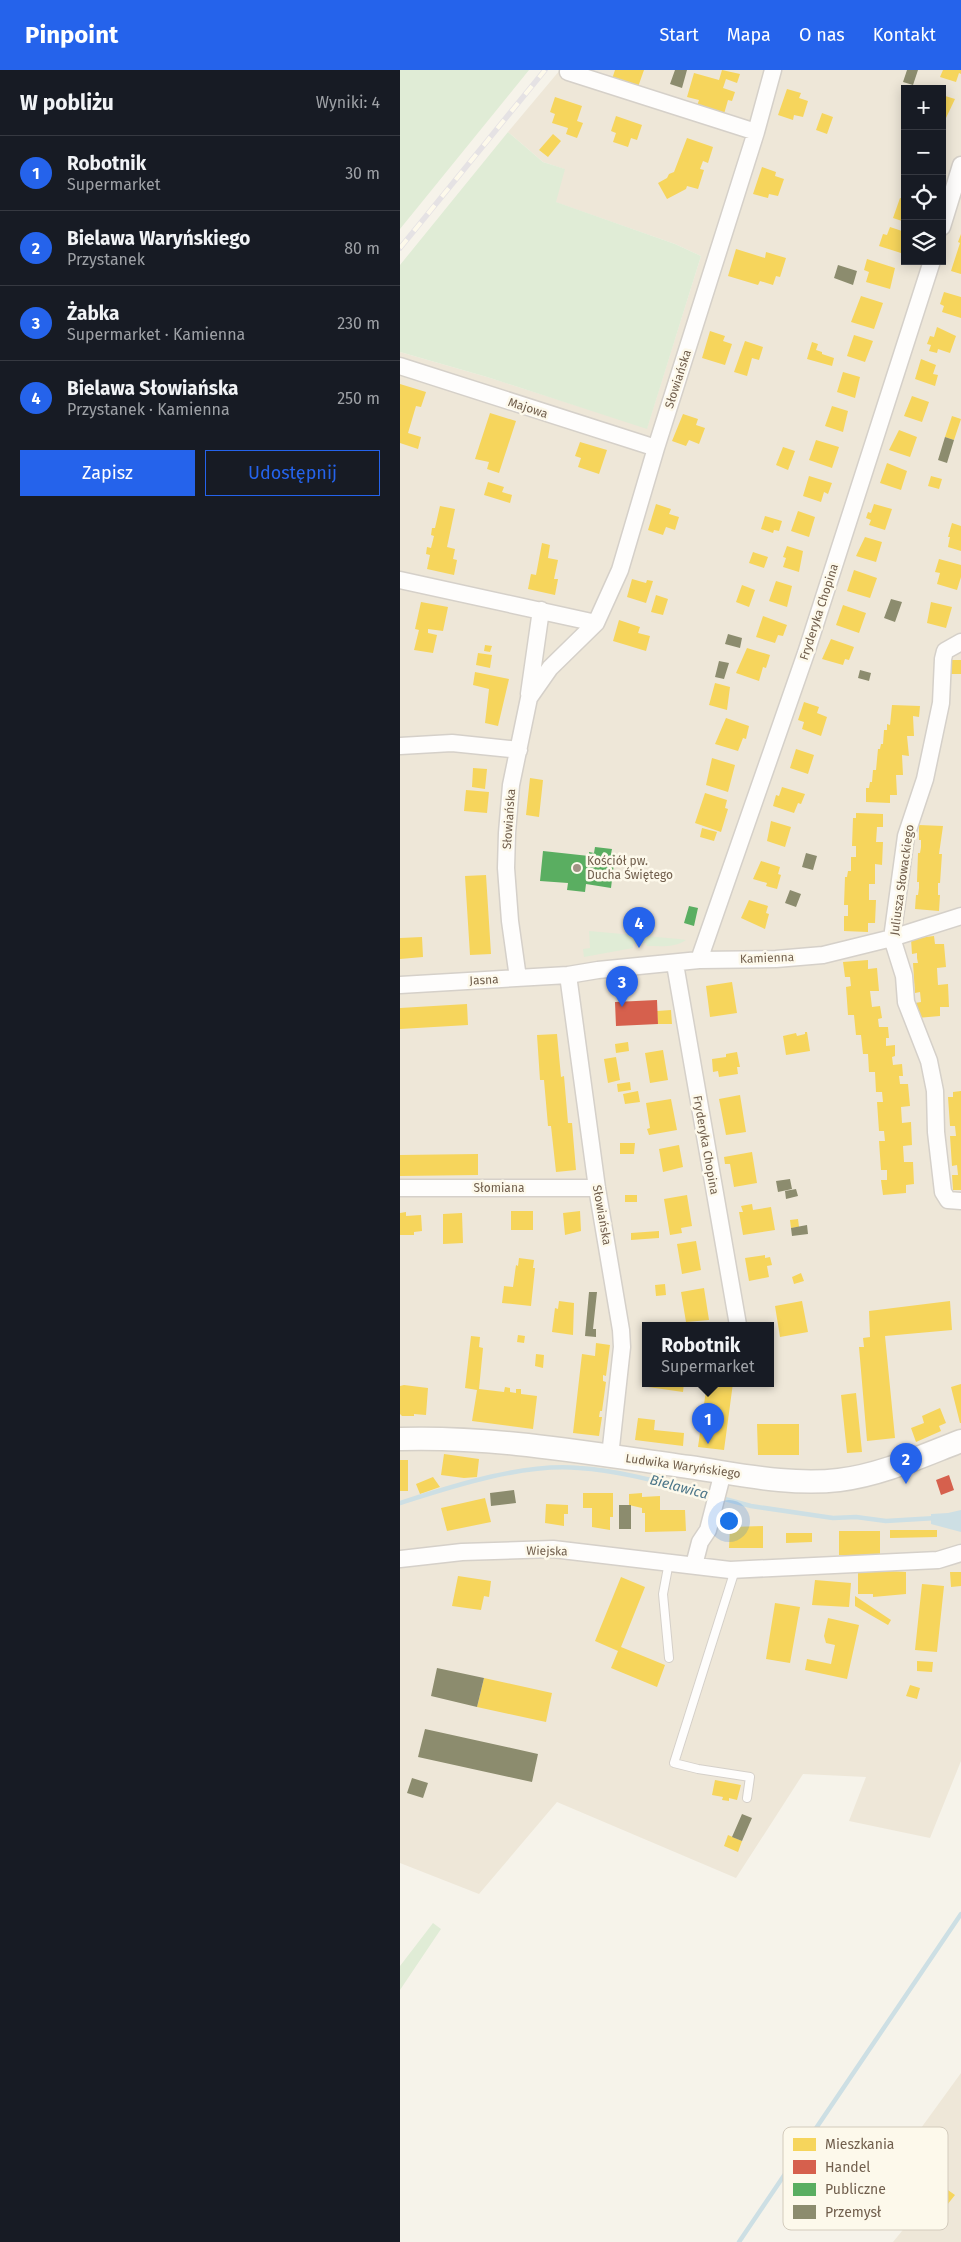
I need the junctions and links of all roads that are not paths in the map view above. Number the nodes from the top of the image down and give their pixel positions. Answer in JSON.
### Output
{"nodes":[{"id":1,"x":773,"y":70,"type":"edge"},
{"id":2,"x":568,"y":72,"type":"dead end"},
{"id":3,"x":756,"y":132,"type":"junction"},
{"id":4,"x":961,"y":165,"type":"edge"},
{"id":5,"x":944,"y":220,"type":"edge"},
{"id":6,"x":931,"y":265,"type":"edge"},
{"id":7,"x":400,"y":366,"type":"edge"},
{"id":8,"x":656,"y":448,"type":"junction"},
{"id":9,"x":400,"y":580,"type":"edge"},
{"id":10,"x":541,"y":610,"type":"junction"},
{"id":11,"x":596,"y":623,"type":"junction"},
{"id":12,"x":961,"y":642,"type":"edge"},
{"id":13,"x":529,"y":698,"type":"junction"},
{"id":14,"x":400,"y":746,"type":"edge"},
{"id":15,"x":520,"y":750,"type":"junction"},
{"id":16,"x":961,"y":916,"type":"edge"},
{"id":17,"x":892,"y":938,"type":"junction"},
{"id":18,"x":699,"y":960,"type":"junction"},
{"id":19,"x":675,"y":964,"type":"junction"},
{"id":20,"x":568,"y":975,"type":"junction"},
{"id":21,"x":518,"y":978,"type":"junction"},
{"id":22,"x":400,"y":984,"type":"edge"},
{"id":23,"x":400,"y":1188,"type":"edge"},
{"id":24,"x":597,"y":1188,"type":"junction"},
{"id":25,"x":961,"y":1201,"type":"edge"},
{"id":26,"x":737,"y":1322,"type":"edge"},
{"id":27,"x":400,"y":1439,"type":"edge"},
{"id":28,"x":961,"y":1441,"type":"edge"},
{"id":29,"x":610,"y":1456,"type":"junction"},
{"id":30,"x":718,"y":1490,"type":"junction"},
{"id":31,"x":961,"y":1553,"type":"edge"},
{"id":32,"x":400,"y":1559,"type":"edge"},
{"id":33,"x":669,"y":1562,"type":"junction"},
{"id":34,"x":694,"y":1565,"type":"junction"},
{"id":35,"x":735,"y":1570,"type":"junction"},
{"id":36,"x":669,"y":1658,"type":"dead end"},
{"id":37,"x":747,"y":1798,"type":"dead end"}],
"edges":[{"from":1,"to":3,"type":"street","name":"Słowiańska"},
{"from":2,"to":3,"type":"street"},
{"from":3,"to":8,"type":"street","name":"Słowiańska"},
{"from":4,"to":5,"type":"street"},
{"from":6,"to":18,"type":"street","name":"Fryderyka Chopina"},
{"from":7,"to":8,"type":"street","name":"Majowa"},
{"from":8,"to":11,"type":"street","name":"Słowiańska"},
{"from":9,"to":10,"type":"street"},
{"from":10,"to":11,"type":"street"},
{"from":10,"to":13,"type":"street","name":"Słowiańska"},
{"from":11,"to":13,"type":"street","name":"Słowiańska"},
{"from":12,"to":17,"type":"street","name":"Juliusza Słowackiego"},
{"from":13,"to":15,"type":"street","name":"Słowiańska"},
{"from":14,"to":15,"type":"street"},
{"from":15,"to":21,"type":"street","name":"Słowiańska"},
{"from":16,"to":17,"type":"street","name":"Kamienna"},
{"from":17,"to":18,"type":"street","name":"Kamienna"},
{"from":17,"to":25,"type":"street","name":"Juliusza Słowackiego"},
{"from":18,"to":19,"type":"street","name":"Kamienna"},
{"from":19,"to":20,"type":"street","name":"Kamienna"},
{"from":19,"to":26,"type":"street","name":"Fryderyka Chopina"},
{"from":20,"to":21,"type":"street","name":"Jasna"},
{"from":20,"to":24,"type":"street","name":"Słowiańska"},
{"from":21,"to":22,"type":"street","name":"Jasna"},
{"from":23,"to":24,"type":"street","name":"Słomiana"},
{"from":24,"to":29,"type":"street","name":"Słowiańska"},
{"from":27,"to":29,"type":"main road","name":"Ludwika Waryńskiego"},
{"from":28,"to":30,"type":"main road","name":"Ludwika Waryńskiego"},
{"from":29,"to":30,"type":"main road","name":"Ludwika Waryńskiego"},
{"from":30,"to":34,"type":"street"},
{"from":31,"to":35,"type":"street","name":"Wiejska"},
{"from":32,"to":33,"type":"street","name":"Wiejska"},
{"from":33,"to":34,"type":"street","name":"Wiejska"},
{"from":33,"to":36,"type":"lane"},
{"from":34,"to":35,"type":"street","name":"Wiejska"},
{"from":35,"to":37,"type":"lane"}]}
